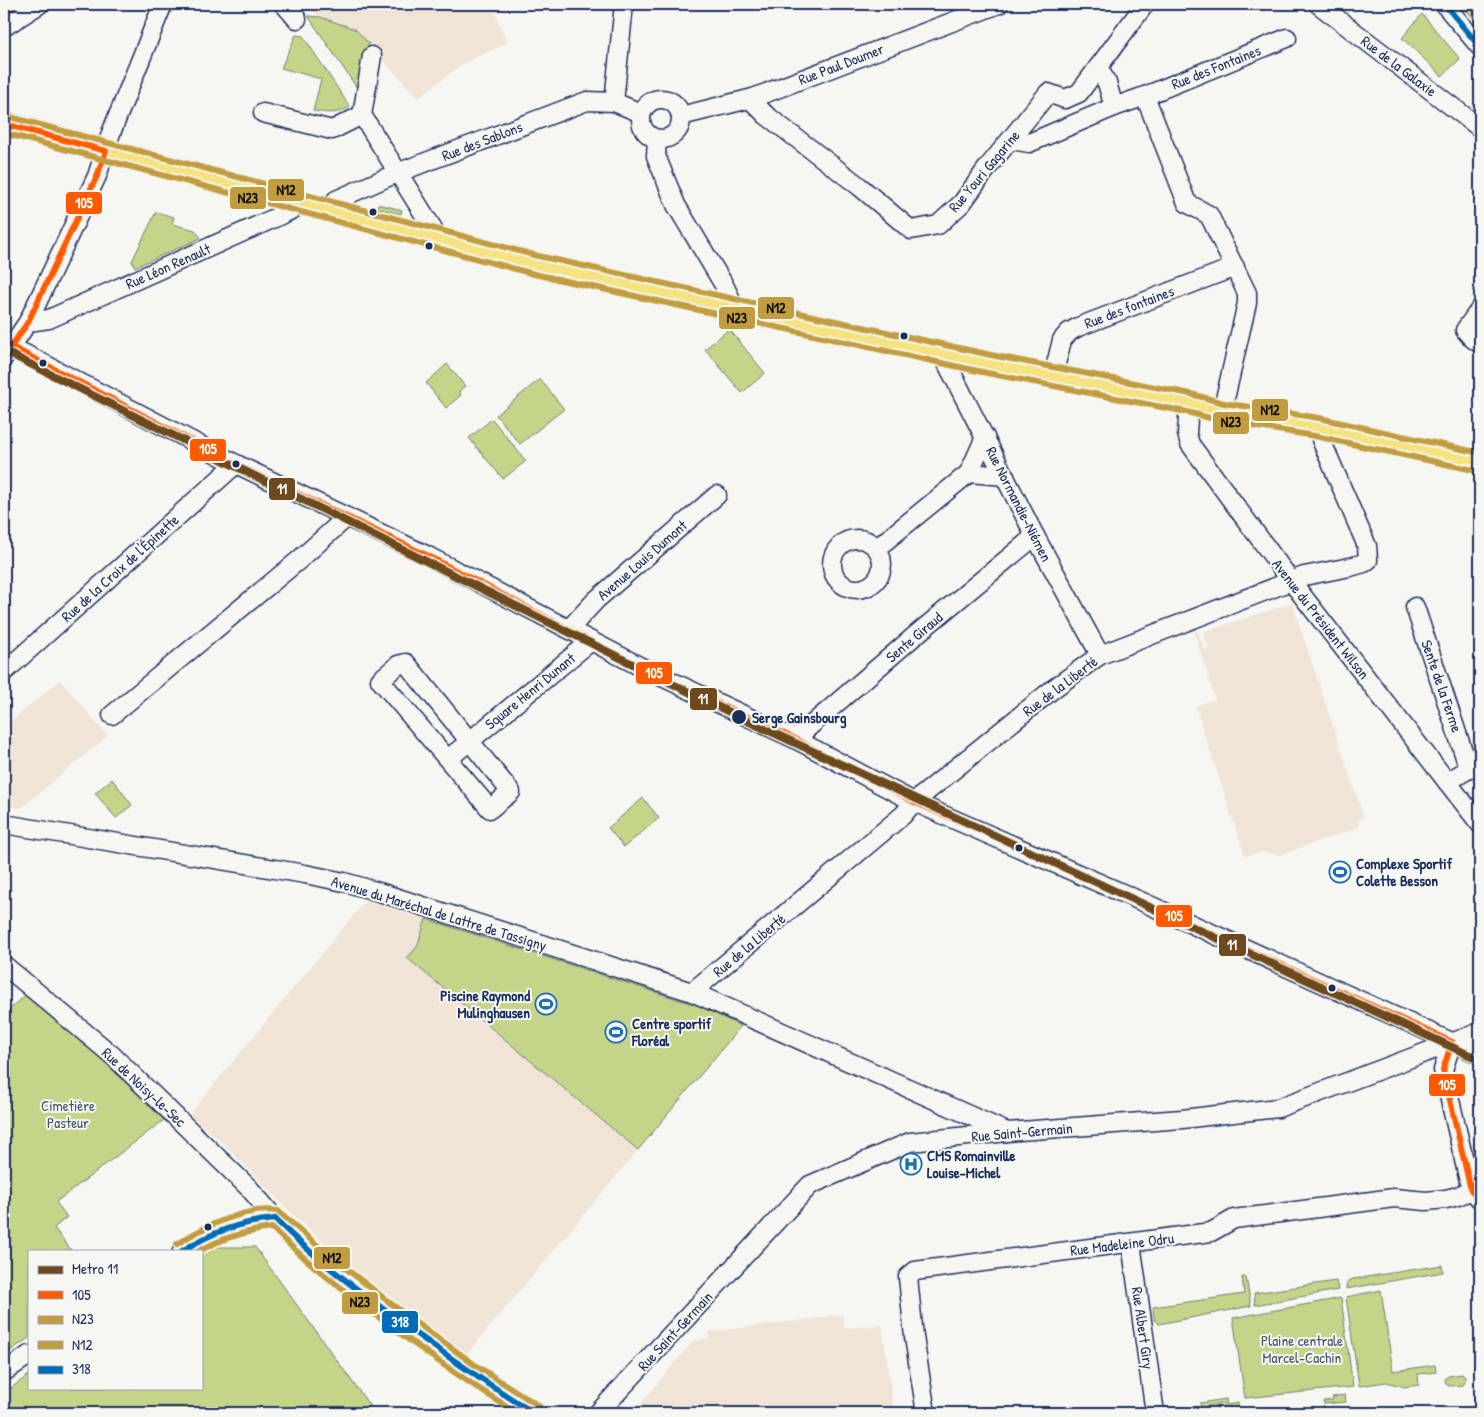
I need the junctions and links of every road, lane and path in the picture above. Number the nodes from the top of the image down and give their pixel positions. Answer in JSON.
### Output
{"nodes":[{"id":1,"x":40,"y":4,"type":"edge"},
{"id":2,"x":163,"y":4,"type":"edge"},
{"id":3,"x":284,"y":4,"type":"edge"},
{"id":4,"x":624,"y":4,"type":"edge"},
{"id":5,"x":999,"y":4,"type":"edge"},
{"id":6,"x":1145,"y":4,"type":"edge"},
{"id":7,"x":1318,"y":4,"type":"edge"},
{"id":8,"x":1448,"y":5,"type":"edge"},
{"id":9,"x":297,"y":19,"type":"dead end"},
{"id":10,"x":4,"y":27,"type":"edge"},
{"id":11,"x":1286,"y":38,"type":"dead end"},
{"id":12,"x":1480,"y":47,"type":"edge"},
{"id":13,"x":372,"y":56,"type":"dead end"},
{"id":14,"x":1098,"y":67,"type":"junction"},
{"id":15,"x":1145,"y":96,"type":"junction"},
{"id":16,"x":753,"y":98,"type":"junction"},
{"id":17,"x":614,"y":102,"type":"junction"},
{"id":18,"x":1114,"y":107,"type":"junction"},
{"id":19,"x":263,"y":113,"type":"dead end"},
{"id":20,"x":641,"y":113,"type":"junction"},
{"id":21,"x":362,"y":115,"type":"junction"},
{"id":22,"x":681,"y":116,"type":"junction"},
{"id":23,"x":4,"y":124,"type":"edge"},
{"id":24,"x":1480,"y":128,"type":"edge"},
{"id":25,"x":657,"y":139,"type":"junction"},
{"id":26,"x":1011,"y":140,"type":"junction"},
{"id":27,"x":106,"y":152,"type":"junction"},
{"id":28,"x":398,"y":173,"type":"junction"},
{"id":29,"x":305,"y":203,"type":"junction"},
{"id":30,"x":328,"y":210,"type":"junction"},
{"id":31,"x":440,"y":240,"type":"junction"},
{"id":32,"x":1235,"y":267,"type":"junction"},
{"id":33,"x":735,"y":308,"type":"junction"},
{"id":34,"x":1480,"y":309,"type":"edge"},
{"id":35,"x":28,"y":322,"type":"junction"},
{"id":36,"x":1480,"y":344,"type":"edge"},
{"id":37,"x":6,"y":349,"type":"edge"},
{"id":38,"x":941,"y":352,"type":"junction"},
{"id":39,"x":1054,"y":376,"type":"junction"},
{"id":40,"x":1189,"y":403,"type":"junction"},
{"id":41,"x":1222,"y":412,"type":"junction"},
{"id":42,"x":1317,"y":427,"type":"junction"},
{"id":43,"x":985,"y":438,"type":"junction"},
{"id":44,"x":1480,"y":462,"type":"edge"},
{"id":45,"x":236,"y":464,"type":"junction"},
{"id":46,"x":969,"y":472,"type":"junction"},
{"id":47,"x":1005,"y":476,"type":"junction"},
{"id":48,"x":717,"y":495,"type":"dead end"},
{"id":49,"x":347,"y":516,"type":"junction"},
{"id":50,"x":1035,"y":536,"type":"junction"},
{"id":51,"x":877,"y":548,"type":"dead end"},
{"id":52,"x":1291,"y":582,"type":"junction"},
{"id":53,"x":1415,"y":607,"type":"dead end"},
{"id":54,"x":569,"y":629,"type":"junction"},
{"id":55,"x":591,"y":641,"type":"junction"},
{"id":56,"x":1100,"y":655,"type":"junction"},
{"id":57,"x":4,"y":672,"type":"edge"},
{"id":58,"x":112,"y":715,"type":"dead end"},
{"id":59,"x":795,"y":739,"type":"junction"},
{"id":60,"x":469,"y":742,"type":"junction"},
{"id":61,"x":448,"y":760,"type":"junction"},
{"id":62,"x":1447,"y":782,"type":"junction"},
{"id":63,"x":914,"y":802,"type":"junction"},
{"id":64,"x":4,"y":824,"type":"edge"},
{"id":65,"x":1480,"y":824,"type":"edge"},
{"id":66,"x":4,"y":965,"type":"edge"},
{"id":67,"x":692,"y":992,"type":"junction"},
{"id":68,"x":1480,"y":1032,"type":"edge"},
{"id":69,"x":1452,"y":1042,"type":"junction"},
{"id":70,"x":1480,"y":1054,"type":"edge"},
{"id":71,"x":1007,"y":1132,"type":"junction"},
{"id":72,"x":1476,"y":1195,"type":"edge"},
{"id":73,"x":275,"y":1219,"type":"junction"},
{"id":74,"x":1131,"y":1243,"type":"junction"},
{"id":75,"x":184,"y":1250,"type":"edge"},
{"id":76,"x":28,"y":1356,"type":"edge"},
{"id":77,"x":4,"y":1372,"type":"edge"},
{"id":78,"x":534,"y":1413,"type":"edge"},
{"id":79,"x":598,"y":1413,"type":"edge"},
{"id":80,"x":926,"y":1413,"type":"edge"},
{"id":81,"x":1155,"y":1413,"type":"edge"}],
"edges":[{"from":1,"to":10,"type":"street"},
{"from":2,"to":27,"type":"street"},
{"from":3,"to":9,"type":"street"},
{"from":4,"to":17,"type":"street"},
{"from":5,"to":16,"type":"street","name":"Rue Paul Doumer"},
{"from":6,"to":14,"type":"street","name":"Rue Youri Gagarine"},
{"from":7,"to":24,"type":"street","name":"Rue de la Galaxie"},
{"from":8,"to":12,"type":"street"},
{"from":11,"to":15,"type":"street","name":"Rue des Fontaines"},
{"from":13,"to":21,"type":"street"},
{"from":14,"to":18,"type":"street"},
{"from":14,"to":26,"type":"street","name":"Rue Youri Gagarine"},
{"from":15,"to":18,"type":"street","name":"Rue des Fontaines"},
{"from":15,"to":32,"type":"street"},
{"from":16,"to":22,"type":"street","name":"Rue Paul Doumer"},
{"from":16,"to":26,"type":"street","name":"Rue Youri Gagarine"},
{"from":17,"to":20,"type":"street","name":"Rue des Sablons"},
{"from":17,"to":28,"type":"street","name":"Rue des Sablons"},
{"from":18,"to":26,"type":"street","name":"Rue des Fontaines"},
{"from":19,"to":21,"type":"street"},
{"from":20,"to":22,"type":"street"},
{"from":20,"to":25,"type":"street"},
{"from":21,"to":28,"type":"street"},
{"from":22,"to":25,"type":"street"},
{"from":23,"to":27,"type":"main road"},
{"from":25,"to":33,"type":"street"},
{"from":27,"to":29,"type":"main road"},
{"from":27,"to":35,"type":"street"},
{"from":28,"to":30,"type":"street","name":"Rue des Sablons"},
{"from":28,"to":31,"type":"street"},
{"from":29,"to":30,"type":"main road"},
{"from":29,"to":35,"type":"street","name":"Rue Léon Renault"},
{"from":30,"to":31,"type":"main road"},
{"from":31,"to":33,"type":"main road"},
{"from":32,"to":39,"type":"street","name":"Rue des fontaines"},
{"from":32,"to":41,"type":"street"},
{"from":33,"to":38,"type":"main road"},
{"from":34,"to":36,"type":"street"},
{"from":35,"to":37,"type":"street"},
{"from":37,"to":45,"type":"street"},
{"from":38,"to":39,"type":"main road"},
{"from":38,"to":43,"type":"street","name":"Rue Normandie-Niémen"},
{"from":39,"to":40,"type":"main road"},
{"from":40,"to":41,"type":"main road"},
{"from":40,"to":52,"type":"street","name":"Avenue du Président Wilson"},
{"from":41,"to":42,"type":"main road"},
{"from":42,"to":44,"type":"main road"},
{"from":42,"to":52,"type":"street","name":"Rue de la Liberté"},
{"from":43,"to":46,"type":"street"},
{"from":43,"to":47,"type":"street","name":"Rue Normandie-Niémen"},
{"from":45,"to":49,"type":"street"},
{"from":45,"to":57,"type":"street","name":"Rue de la Croix de l'Épinette"},
{"from":46,"to":47,"type":"street"},
{"from":46,"to":51,"type":"street"},
{"from":47,"to":50,"type":"street","name":"Rue Normandie-Niémen"},
{"from":48,"to":54,"type":"street","name":"Avenue Louis Dumont"},
{"from":49,"to":54,"type":"street"},
{"from":49,"to":58,"type":"street"},
{"from":50,"to":56,"type":"street","name":"Rue Normandie-Niémen"},
{"from":50,"to":59,"type":"street","name":"Sente Giraud"},
{"from":52,"to":56,"type":"street","name":"Rue de la Liberté"},
{"from":52,"to":62,"type":"street","name":"Avenue du Président Wilson"},
{"from":53,"to":62,"type":"street","name":"Sente de la Ferme"},
{"from":54,"to":55,"type":"street"},
{"from":55,"to":59,"type":"street"},
{"from":55,"to":60,"type":"street","name":"Square Henri Dunant"},
{"from":56,"to":63,"type":"street","name":"Rue de la Liberté"},
{"from":59,"to":63,"type":"street"},
{"from":60,"to":61,"type":"street","name":"Square Henri Dunant"},
{"from":60,"to":61,"type":"street"},
{"from":60,"to":61,"type":"street"},
{"from":62,"to":65,"type":"street","name":"Avenue du Président Wilson"},
{"from":63,"to":67,"type":"street","name":"Rue de la Liberté"},
{"from":63,"to":69,"type":"street"},
{"from":64,"to":67,"type":"street","name":"Avenue du Maréchal de Lattre de Tassigny"},
{"from":66,"to":73,"type":"street","name":"Rue de Noisy-le-Sec"},
{"from":67,"to":71,"type":"street","name":"Avenue du Maréchal de Lattre de Tassigny"},
{"from":68,"to":69,"type":"street","name":"Rue Saint-Germain"},
{"from":69,"to":70,"type":"street"},
{"from":69,"to":71,"type":"street","name":"Rue Saint-Germain"},
{"from":69,"to":72,"type":"street"},
{"from":71,"to":79,"type":"street","name":"Rue Saint-Germain"},
{"from":72,"to":74,"type":"street","name":"Rue Madeleine Odru"},
{"from":73,"to":75,"type":"street"},
{"from":73,"to":78,"type":"street","name":"Rue de Noisy-le-Sec"},
{"from":74,"to":80,"type":"street","name":"Rue Madeleine Odru"},
{"from":74,"to":81,"type":"street","name":"Rue Albert Giry"},
{"from":76,"to":77,"type":"street"}]}
